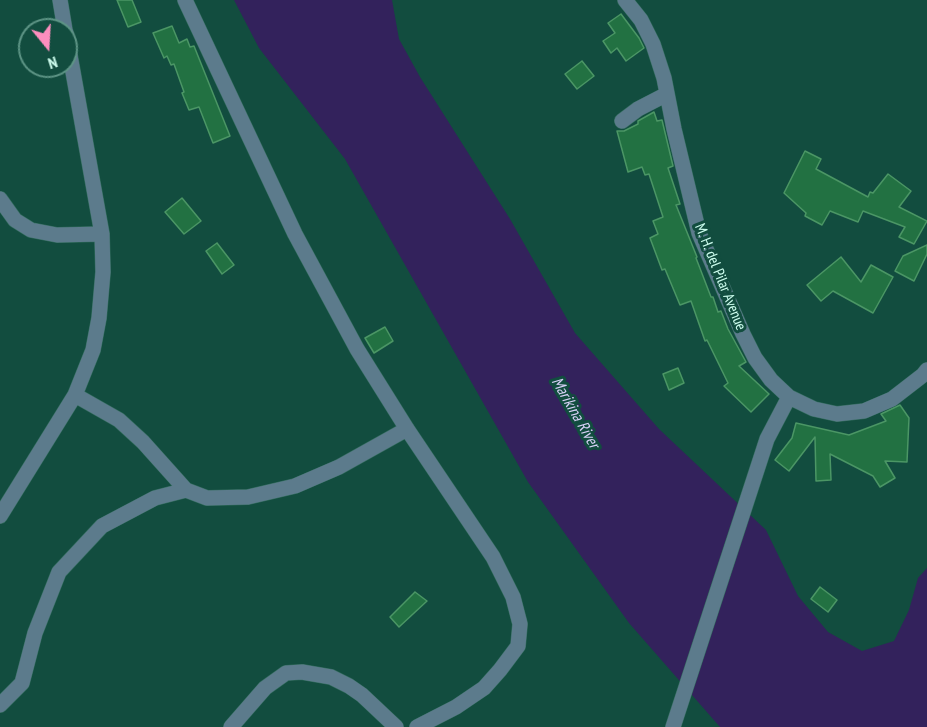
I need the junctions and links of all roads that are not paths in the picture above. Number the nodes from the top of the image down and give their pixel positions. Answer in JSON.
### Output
{"nodes":[{"id":1,"x":60,"y":0,"type":"edge"},
{"id":2,"x":185,"y":0,"type":"edge"},
{"id":3,"x":625,"y":0,"type":"edge"},
{"id":4,"x":63,"y":18,"type":"edge"},
{"id":5,"x":74,"y":78,"type":"edge"},
{"id":6,"x":667,"y":94,"type":"junction"},
{"id":7,"x":622,"y":121,"type":"dead end"},
{"id":8,"x":0,"y":199,"type":"edge"},
{"id":9,"x":102,"y":234,"type":"junction"},
{"id":10,"x":927,"y":370,"type":"edge"},
{"id":11,"x":75,"y":395,"type":"junction"},
{"id":12,"x":789,"y":398,"type":"junction"},
{"id":13,"x":407,"y":429,"type":"junction"},
{"id":14,"x":186,"y":490,"type":"junction"},
{"id":15,"x":0,"y":516,"type":"edge"},
{"id":16,"x":0,"y":705,"type":"edge"},
{"id":17,"x":675,"y":724,"type":"edge"},
{"id":18,"x":231,"y":727,"type":"edge"},
{"id":19,"x":396,"y":727,"type":"edge"},
{"id":20,"x":417,"y":727,"type":"edge"}],
"edges":[{"from":1,"to":4,"type":"street"},
{"from":2,"to":13,"type":"street"},
{"from":3,"to":6,"type":"street","name":"M. H. del Pilar Avenue"},
{"from":5,"to":9,"type":"street"},
{"from":6,"to":7,"type":"street"},
{"from":6,"to":12,"type":"street","name":"M. H. del Pilar Avenue"},
{"from":8,"to":9,"type":"street"},
{"from":9,"to":11,"type":"street"},
{"from":10,"to":12,"type":"street","name":"M. H. del Pilar Avenue"},
{"from":11,"to":14,"type":"street"},
{"from":11,"to":15,"type":"street"},
{"from":12,"to":17,"type":"street"},
{"from":13,"to":14,"type":"street"},
{"from":13,"to":20,"type":"street"},
{"from":14,"to":16,"type":"street"},
{"from":18,"to":19,"type":"street"}]}
